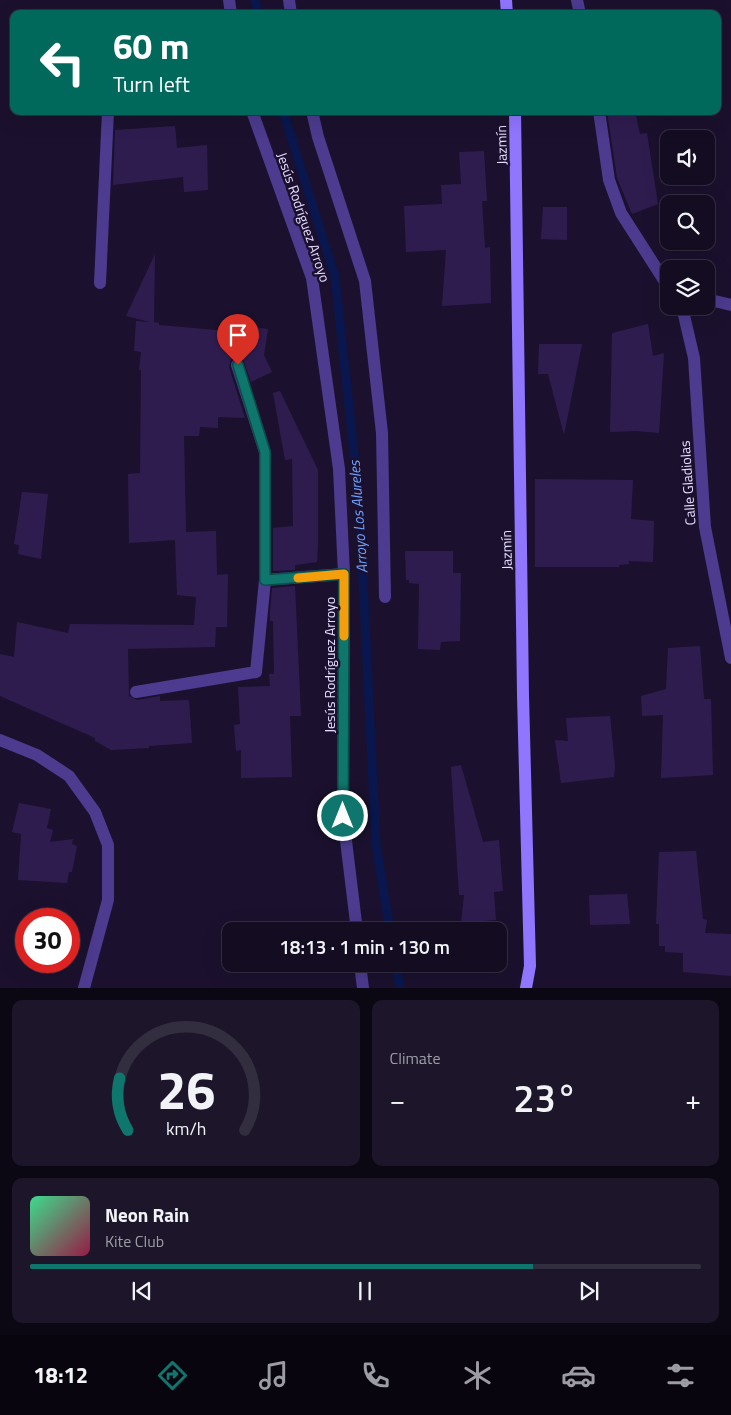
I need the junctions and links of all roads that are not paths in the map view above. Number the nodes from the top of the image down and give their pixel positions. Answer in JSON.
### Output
{"nodes":[{"id":1,"x":108,"y":115,"type":"edge"},
{"id":2,"x":253,"y":115,"type":"edge"},
{"id":3,"x":313,"y":115,"type":"edge"},
{"id":4,"x":515,"y":115,"type":"edge"},
{"id":5,"x":600,"y":115,"type":"edge"},
{"id":6,"x":660,"y":274,"type":"edge"},
{"id":7,"x":100,"y":283,"type":"dead end"},
{"id":8,"x":715,"y":301,"type":"edge"},
{"id":9,"x":731,"y":305,"type":"edge"},
{"id":10,"x":684,"y":315,"type":"edge"},
{"id":11,"x":238,"y":365,"type":"dead end"},
{"id":12,"x":344,"y":574,"type":"junction"},
{"id":13,"x":265,"y":580,"type":"junction"},
{"id":14,"x":385,"y":597,"type":"dead end"},
{"id":15,"x":731,"y":658,"type":"edge"},
{"id":16,"x":136,"y":692,"type":"dead end"},
{"id":17,"x":0,"y":740,"type":"edge"},
{"id":18,"x":355,"y":922,"type":"edge"},
{"id":19,"x":361,"y":972,"type":"edge"},
{"id":20,"x":84,"y":988,"type":"edge"},
{"id":21,"x":363,"y":988,"type":"edge"},
{"id":22,"x":526,"y":988,"type":"edge"}],
"edges":[{"from":1,"to":7,"type":"street"},
{"from":2,"to":12,"type":"street","name":"Jesús Rodríguez Arroyo"},
{"from":3,"to":14,"type":"street"},
{"from":4,"to":22,"type":"main road","name":"Jazmín"},
{"from":5,"to":6,"type":"street"},
{"from":8,"to":9,"type":"street"},
{"from":10,"to":15,"type":"street","name":"Calle Gladiolas"},
{"from":11,"to":13,"type":"street"},
{"from":12,"to":13,"type":"street"},
{"from":12,"to":18,"type":"street","name":"Jesús Rodríguez Arroyo"},
{"from":13,"to":16,"type":"street"},
{"from":17,"to":20,"type":"street"},
{"from":19,"to":21,"type":"street"}]}
